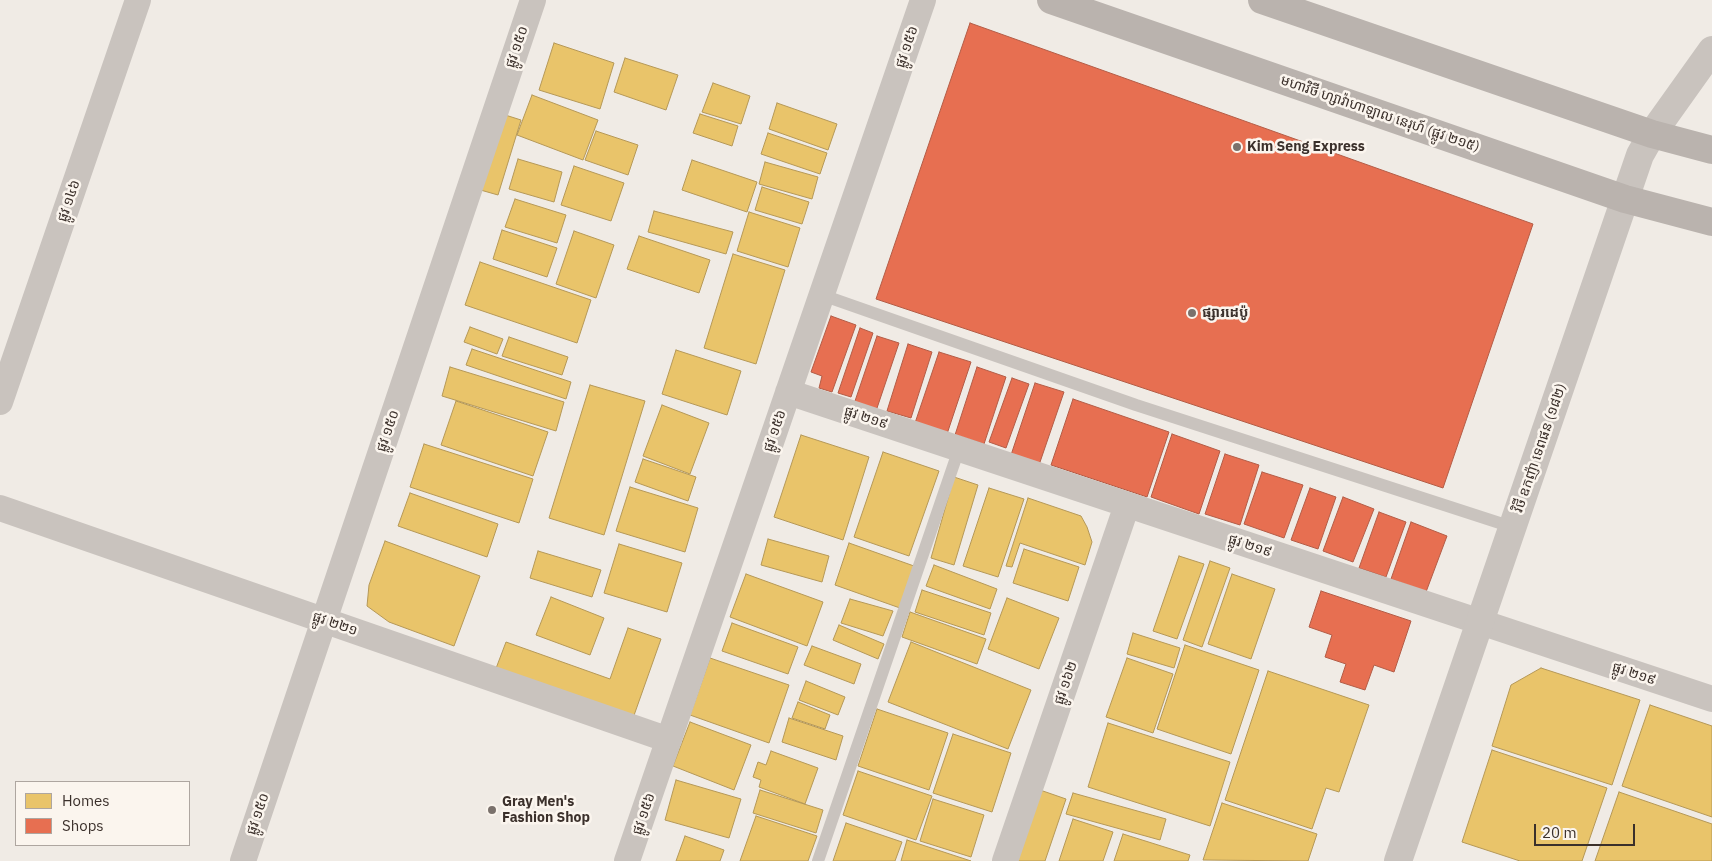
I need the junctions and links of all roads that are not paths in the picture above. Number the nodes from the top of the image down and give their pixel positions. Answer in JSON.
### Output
{"nodes":[{"id":1,"x":138,"y":0,"type":"edge"},
{"id":2,"x":532,"y":0,"type":"edge"},
{"id":3,"x":923,"y":0,"type":"edge"},
{"id":4,"x":1051,"y":0,"type":"edge"},
{"id":5,"x":1262,"y":0,"type":"edge"},
{"id":6,"x":1712,"y":50,"type":"edge"},
{"id":7,"x":1652,"y":134,"type":"junction"},
{"id":8,"x":1712,"y":150,"type":"edge"},
{"id":9,"x":1625,"y":199,"type":"junction"},
{"id":10,"x":1712,"y":222,"type":"edge"},
{"id":11,"x":822,"y":295,"type":"junction"},
{"id":12,"x":788,"y":392,"type":"junction"},
{"id":13,"x":0,"y":402,"type":"edge"},
{"id":14,"x":959,"y":449,"type":"junction"},
{"id":15,"x":1127,"y":505,"type":"junction"},
{"id":16,"x":0,"y":508,"type":"edge"},
{"id":17,"x":1512,"y":527,"type":"junction"},
{"id":18,"x":324,"y":620,"type":"junction"},
{"id":19,"x":1480,"y":623,"type":"junction"},
{"id":20,"x":1712,"y":699,"type":"edge"},
{"id":21,"x":669,"y":740,"type":"junction"},
{"id":22,"x":243,"y":861,"type":"edge"},
{"id":23,"x":627,"y":861,"type":"edge"},
{"id":24,"x":818,"y":861,"type":"edge"},
{"id":25,"x":1005,"y":861,"type":"edge"},
{"id":26,"x":1398,"y":861,"type":"edge"}],
"edges":[{"from":1,"to":13,"type":"street","name":"ផ្លូវ ១៤៦"},
{"from":2,"to":18,"type":"street","name":"ផ្លូវ ១៥០"},
{"from":3,"to":11,"type":"street","name":"ផ្លូវ ១៥៦"},
{"from":4,"to":9,"type":"main road","name":"មហាវិថី ហ្សាវ៉ាហាឡាល នេរុហ៍ (ផ្លូវ ២១៥)"},
{"from":5,"to":7,"type":"main road"},
{"from":6,"to":7,"type":"street","name":"វិថី ឧកញ៉ា ទេពផន (១៨២)"},
{"from":7,"to":8,"type":"main road"},
{"from":7,"to":9,"type":"street","name":"វិថី ឧកញ៉ា ទេពផន (១៨២)"},
{"from":9,"to":10,"type":"main road","name":"មហាវិថី ហ្សាវ៉ាហាឡាល នេរុហ៍ (ផ្លូវ ២១៥)"},
{"from":9,"to":17,"type":"street","name":"វិថី ឧកញ៉ា ទេពផន (១៨២)"},
{"from":11,"to":12,"type":"street","name":"ផ្លូវ ១៥៦"},
{"from":11,"to":17,"type":"lane"},
{"from":12,"to":14,"type":"street","name":"ផ្លូវ ២១៩"},
{"from":12,"to":21,"type":"street","name":"ផ្លូវ ១៥៦"},
{"from":14,"to":15,"type":"street","name":"ផ្លូវ ២១៩"},
{"from":14,"to":24,"type":"lane"},
{"from":15,"to":19,"type":"street","name":"ផ្លូវ ២១៩"},
{"from":15,"to":25,"type":"street","name":"ផ្លូវ ១៦២"},
{"from":16,"to":18,"type":"street","name":"ផ្លូវ ២២១"},
{"from":17,"to":19,"type":"street","name":"វិថី ឧកញ៉ា ទេពផន (១៨២)"},
{"from":18,"to":21,"type":"street","name":"ផ្លូវ ២២១"},
{"from":18,"to":22,"type":"street","name":"ផ្លូវ ១៥០"},
{"from":19,"to":20,"type":"street","name":"ផ្លូវ ២១៩"},
{"from":19,"to":26,"type":"street","name":"វិថី ឧកញ៉ា ទេពផន (១៨២)"},
{"from":21,"to":23,"type":"street","name":"ផ្លូវ ១៥៦"}]}
